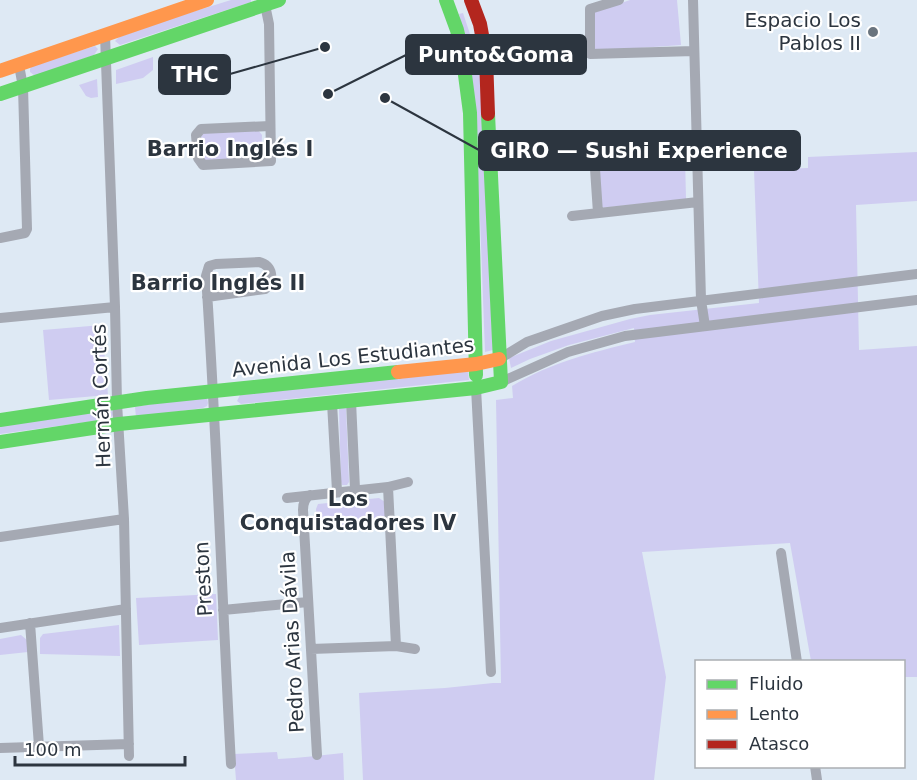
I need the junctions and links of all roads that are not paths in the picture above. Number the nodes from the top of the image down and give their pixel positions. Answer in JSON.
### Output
{"nodes":[{"id":1,"x":207,"y":0,"type":"edge"},
{"id":2,"x":279,"y":0,"type":"edge"},
{"id":3,"x":619,"y":0,"type":"edge"},
{"id":4,"x":693,"y":0,"type":"edge"},
{"id":5,"x":264,"y":2,"type":"edge"},
{"id":6,"x":472,"y":2,"type":"edge"},
{"id":7,"x":448,"y":5,"type":"edge"},
{"id":8,"x":105,"y":35,"type":"junction"},
{"id":9,"x":694,"y":51,"type":"junction"},
{"id":10,"x":106,"y":57,"type":"junction"},
{"id":11,"x":20,"y":65,"type":"junction"},
{"id":12,"x":0,"y":72,"type":"edge"},
{"id":13,"x":23,"y":87,"type":"junction"},
{"id":14,"x":0,"y":94,"type":"edge"},
{"id":15,"x":270,"y":126,"type":"junction"},
{"id":16,"x":697,"y":152,"type":"junction"},
{"id":17,"x":594,"y":154,"type":"junction"},
{"id":18,"x":573,"y":156,"type":"dead end"},
{"id":19,"x":699,"y":202,"type":"junction"},
{"id":20,"x":598,"y":213,"type":"junction"},
{"id":21,"x":572,"y":216,"type":"dead end"},
{"id":22,"x":0,"y":238,"type":"edge"},
{"id":23,"x":917,"y":274,"type":"edge"},
{"id":24,"x":207,"y":297,"type":"junction"},
{"id":25,"x":701,"y":300,"type":"junction"},
{"id":26,"x":917,"y":300,"type":"edge"},
{"id":27,"x":115,"y":307,"type":"junction"},
{"id":28,"x":0,"y":318,"type":"edge"},
{"id":29,"x":705,"y":326,"type":"junction"},
{"id":30,"x":499,"y":359,"type":"junction"},
{"id":31,"x":476,"y":364,"type":"junction"},
{"id":32,"x":501,"y":382,"type":"junction"},
{"id":33,"x":476,"y":388,"type":"junction"},
{"id":34,"x":214,"y":393,"type":"junction"},
{"id":35,"x":351,"y":401,"type":"junction"},
{"id":36,"x":117,"y":403,"type":"junction"},
{"id":37,"x":332,"y":403,"type":"junction"},
{"id":38,"x":214,"y":415,"type":"junction"},
{"id":39,"x":0,"y":420,"type":"edge"},
{"id":40,"x":119,"y":424,"type":"junction"},
{"id":41,"x":0,"y":442,"type":"edge"},
{"id":42,"x":408,"y":482,"type":"dead end"},
{"id":43,"x":388,"y":487,"type":"junction"},
{"id":44,"x":355,"y":489,"type":"junction"},
{"id":45,"x":337,"y":491,"type":"junction"},
{"id":46,"x":310,"y":495,"type":"junction"},
{"id":47,"x":287,"y":498,"type":"dead end"},
{"id":48,"x":124,"y":519,"type":"junction"},
{"id":49,"x":0,"y":537,"type":"edge"},
{"id":50,"x":781,"y":553,"type":"dead end"},
{"id":51,"x":308,"y":602,"type":"junction"},
{"id":52,"x":126,"y":609,"type":"junction"},
{"id":53,"x":223,"y":610,"type":"junction"},
{"id":54,"x":30,"y":623,"type":"junction"},
{"id":55,"x":0,"y":628,"type":"edge"},
{"id":56,"x":396,"y":646,"type":"junction"},
{"id":57,"x":311,"y":649,"type":"junction"},
{"id":58,"x":415,"y":649,"type":"dead end"},
{"id":59,"x":797,"y":660,"type":"edge"},
{"id":60,"x":491,"y":672,"type":"dead end"},
{"id":61,"x":129,"y":744,"type":"junction"},
{"id":62,"x":39,"y":746,"type":"junction"},
{"id":63,"x":0,"y":747,"type":"edge"},
{"id":64,"x":317,"y":755,"type":"dead end"},
{"id":65,"x":129,"y":756,"type":"dead end"},
{"id":66,"x":231,"y":764,"type":"dead end"}],
"edges":[{"from":1,"to":8,"type":"street"},
{"from":2,"to":5,"type":"street"},
{"from":3,"to":9,"type":"street"},
{"from":4,"to":9,"type":"street"},
{"from":5,"to":10,"type":"street"},
{"from":5,"to":15,"type":"street"},
{"from":6,"to":7,"type":"street"},
{"from":6,"to":30,"type":"street"},
{"from":7,"to":31,"type":"street"},
{"from":8,"to":10,"type":"street","name":"Hernán Cortés"},
{"from":8,"to":11,"type":"street"},
{"from":9,"to":16,"type":"street"},
{"from":10,"to":13,"type":"street"},
{"from":10,"to":27,"type":"street","name":"Hernán Cortés"},
{"from":11,"to":12,"type":"street"},
{"from":11,"to":13,"type":"street"},
{"from":13,"to":14,"type":"street"},
{"from":13,"to":22,"type":"street"},
{"from":15,"to":15,"type":"street"},
{"from":16,"to":17,"type":"street"},
{"from":16,"to":19,"type":"street"},
{"from":17,"to":18,"type":"street"},
{"from":17,"to":20,"type":"street"},
{"from":19,"to":20,"type":"street"},
{"from":19,"to":25,"type":"street"},
{"from":20,"to":21,"type":"street"},
{"from":23,"to":25,"type":"street","name":"Avenida Los Estudiantes"},
{"from":24,"to":24,"type":"street","name":"Preston"},
{"from":24,"to":34,"type":"street","name":"Preston"},
{"from":25,"to":29,"type":"street"},
{"from":25,"to":30,"type":"street","name":"Avenida Los Estudiantes"},
{"from":26,"to":29,"type":"street"},
{"from":27,"to":28,"type":"street"},
{"from":27,"to":36,"type":"street","name":"Hernán Cortés"},
{"from":29,"to":32,"type":"street"},
{"from":30,"to":31,"type":"street","name":"Avenida Los Estudiantes"},
{"from":30,"to":32,"type":"street"},
{"from":31,"to":33,"type":"street"},
{"from":31,"to":34,"type":"street","name":"Avenida Los Estudiantes"},
{"from":32,"to":33,"type":"street"},
{"from":33,"to":35,"type":"street"},
{"from":33,"to":60,"type":"street"},
{"from":34,"to":36,"type":"street","name":"Avenida Los Estudiantes"},
{"from":34,"to":38,"type":"street","name":"Preston"},
{"from":35,"to":37,"type":"street"},
{"from":35,"to":44,"type":"street"},
{"from":36,"to":39,"type":"street","name":"Avenida Los Estudiantes"},
{"from":36,"to":40,"type":"street","name":"Hernán Cortés"},
{"from":37,"to":38,"type":"street"},
{"from":37,"to":45,"type":"street"},
{"from":38,"to":40,"type":"street"},
{"from":38,"to":53,"type":"street","name":"Preston"},
{"from":40,"to":41,"type":"street"},
{"from":40,"to":48,"type":"street","name":"Hernán Cortés"},
{"from":42,"to":43,"type":"street"},
{"from":43,"to":44,"type":"street"},
{"from":43,"to":56,"type":"street"},
{"from":44,"to":45,"type":"street"},
{"from":45,"to":46,"type":"street"},
{"from":46,"to":47,"type":"street"},
{"from":46,"to":51,"type":"street","name":"Pedro Arias Dávila"},
{"from":48,"to":49,"type":"street"},
{"from":48,"to":52,"type":"street","name":"Hernán Cortés"},
{"from":50,"to":59,"type":"street"},
{"from":51,"to":53,"type":"street"},
{"from":51,"to":57,"type":"street","name":"Pedro Arias Dávila"},
{"from":52,"to":54,"type":"street"},
{"from":52,"to":61,"type":"street","name":"Hernán Cortés"},
{"from":53,"to":66,"type":"street","name":"Preston"},
{"from":54,"to":55,"type":"street"},
{"from":54,"to":62,"type":"street"},
{"from":56,"to":57,"type":"street"},
{"from":56,"to":58,"type":"street"},
{"from":57,"to":64,"type":"street","name":"Pedro Arias Dávila"},
{"from":61,"to":62,"type":"street"},
{"from":61,"to":65,"type":"street","name":"Hernán Cortés"},
{"from":62,"to":63,"type":"street"}]}
